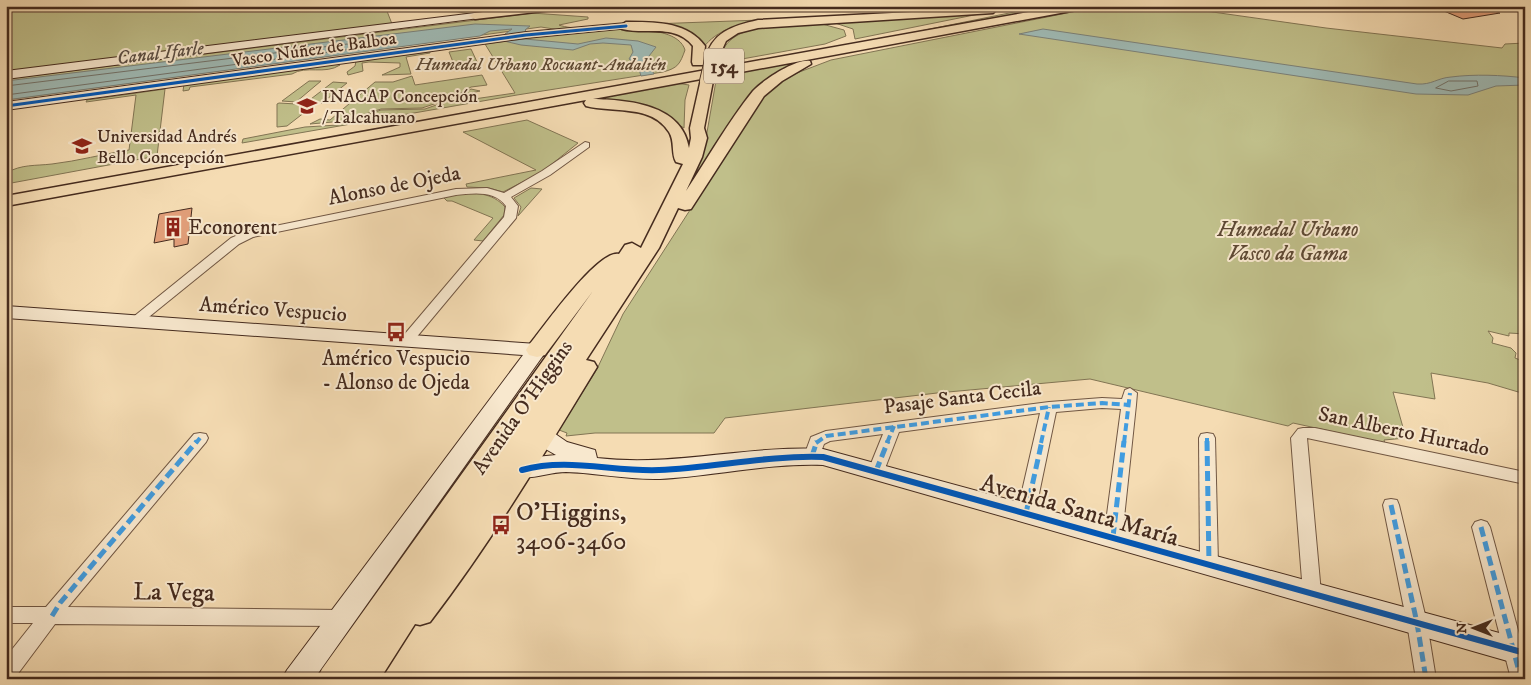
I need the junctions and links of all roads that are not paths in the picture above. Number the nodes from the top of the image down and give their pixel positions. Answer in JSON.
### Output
{"nodes":[{"id":1,"x":561,"y":6,"type":"edge"},
{"id":2,"x":876,"y":6,"type":"edge"},
{"id":3,"x":1082,"y":6,"type":"edge"},
{"id":4,"x":1032,"y":7,"type":"edge"},
{"id":5,"x":950,"y":14,"type":"junction"},
{"id":6,"x":475,"y":16,"type":"joint"},
{"id":7,"x":788,"y":21,"type":"junction"},
{"id":8,"x":626,"y":26,"type":"joint"},
{"id":9,"x":852,"y":38,"type":"junction"},
{"id":10,"x":830,"y":47,"type":"junction"},
{"id":11,"x":703,"y":72,"type":"junction"},
{"id":12,"x":6,"y":75,"type":"edge"},
{"id":13,"x":538,"y":105,"type":"junction"},
{"id":14,"x":6,"y":106,"type":"edge"},
{"id":15,"x":697,"y":128,"type":"junction"},
{"id":16,"x":585,"y":145,"type":"dead end"},
{"id":17,"x":682,"y":159,"type":"junction"},
{"id":18,"x":117,"y":181,"type":"junction"},
{"id":19,"x":6,"y":195,"type":"edge"},
{"id":20,"x":504,"y":197,"type":"junction"},
{"id":21,"x":6,"y":201,"type":"edge"},
{"id":22,"x":6,"y":207,"type":"edge"},
{"id":23,"x":645,"y":243,"type":"junction"},
{"id":24,"x":616,"y":298,"type":"junction"},
{"id":25,"x":6,"y":312,"type":"edge"},
{"id":26,"x":134,"y":322,"type":"junction"},
{"id":27,"x":405,"y":342,"type":"junction"},
{"id":28,"x":537,"y":350,"type":"junction"},
{"id":29,"x":1048,"y":407,"type":"junction"},
{"id":30,"x":894,"y":426,"type":"junction"},
{"id":31,"x":543,"y":437,"type":"junction"},
{"id":32,"x":200,"y":438,"type":"dead end"},
{"id":33,"x":1207,"y":438,"type":"dead end"},
{"id":34,"x":812,"y":456,"type":"junction"},
{"id":35,"x":619,"y":468,"type":"junction"},
{"id":36,"x":522,"y":470,"type":"junction"},
{"id":37,"x":876,"y":471,"type":"junction"},
{"id":38,"x":1525,"y":478,"type":"edge"},
{"id":39,"x":1391,"y":505,"type":"dead end"},
{"id":40,"x":1026,"y":513,"type":"junction"},
{"id":41,"x":1480,"y":527,"type":"dead end"},
{"id":42,"x":1113,"y":538,"type":"junction"},
{"id":43,"x":1209,"y":564,"type":"junction"},
{"id":44,"x":1312,"y":593,"type":"junction"},
{"id":45,"x":6,"y":615,"type":"edge"},
{"id":46,"x":52,"y":616,"type":"junction"},
{"id":47,"x":341,"y":618,"type":"junction"},
{"id":48,"x":1417,"y":623,"type":"junction"},
{"id":49,"x":1519,"y":652,"type":"edge"},
{"id":50,"x":367,"y":671,"type":"edge"},
{"id":51,"x":6,"y":673,"type":"edge"},
{"id":52,"x":297,"y":679,"type":"edge"},
{"id":53,"x":333,"y":679,"type":"edge"},
{"id":54,"x":1426,"y":679,"type":"edge"},
{"id":55,"x":1521,"y":679,"type":"edge"}],
"edges":[{"from":1,"to":6,"type":"main road"},
{"from":2,"to":5,"type":"main road"},
{"from":3,"to":9,"type":"main road","number":"154"},
{"from":4,"to":5,"type":"main road"},
{"from":4,"to":10,"type":"main road","number":"154"},
{"from":5,"to":7,"type":"main road"},
{"from":6,"to":12,"type":"street"},
{"from":7,"to":9,"type":"main road"},
{"from":7,"to":11,"type":"main road"},
{"from":8,"to":11,"type":"main road"},
{"from":8,"to":14,"type":"street","name":"Vasco Núñez de Balboa"},
{"from":9,"to":10,"type":"main road"},
{"from":9,"to":11,"type":"main road","number":"154"},
{"from":9,"to":23,"type":"main road"},
{"from":10,"to":19,"type":"main road","number":"154"},
{"from":11,"to":13,"type":"main road"},
{"from":11,"to":15,"type":"main road","name":"Avenida O'Higgins"},
{"from":13,"to":17,"type":"main road"},
{"from":13,"to":18,"type":"main road"},
{"from":15,"to":17,"type":"main road","name":"Avenida O'Higgins"},
{"from":15,"to":23,"type":"main road","name":"Avenida O'Higgins"},
{"from":16,"to":20,"type":"street"},
{"from":17,"to":23,"type":"main road","name":"Avenida O'Higgins"},
{"from":18,"to":21,"type":"main road"},
{"from":18,"to":22,"type":"main road"},
{"from":20,"to":26,"type":"street","name":"Alonso de Ojeda"},
{"from":20,"to":27,"type":"street"},
{"from":23,"to":24,"type":"main road","name":"Avenida O'Higgins"},
{"from":23,"to":28,"type":"main road"},
{"from":23,"to":53,"type":"main road","name":"Avenida O'Higgins"},
{"from":24,"to":31,"type":"main road"},
{"from":24,"to":50,"type":"main road","name":"Avenida O'Higgins"},
{"from":25,"to":26,"type":"street","name":"Américo Vespucio"},
{"from":26,"to":27,"type":"street","name":"Américo Vespucio"},
{"from":27,"to":28,"type":"street","name":"Américo Vespucio"},
{"from":28,"to":47,"type":"street","name":"Avenida O'Higgins"},
{"from":29,"to":30,"type":"street","name":"Pasaje Santa Cecila"},
{"from":29,"to":40,"type":"street"},
{"from":29,"to":42,"type":"street","name":"Pasaje Santa Cecila"},
{"from":30,"to":34,"type":"street","name":"Pasaje Santa Cecila"},
{"from":30,"to":37,"type":"street"},
{"from":31,"to":35,"type":"street"},
{"from":31,"to":36,"type":"main road"},
{"from":32,"to":46,"type":"street"},
{"from":33,"to":43,"type":"street"},
{"from":34,"to":35,"type":"street","name":"Avenida Santa María"},
{"from":34,"to":37,"type":"street","name":"Avenida Santa María"},
{"from":35,"to":36,"type":"street","name":"Avenida Santa María"},
{"from":36,"to":50,"type":"main road"},
{"from":37,"to":40,"type":"street","name":"Avenida Santa María"},
{"from":38,"to":44,"type":"street","name":"San Alberto Hurtado"},
{"from":39,"to":48,"type":"street"},
{"from":40,"to":42,"type":"street","name":"Avenida Santa María"},
{"from":41,"to":49,"type":"street"},
{"from":42,"to":43,"type":"street","name":"Avenida Santa María"},
{"from":43,"to":44,"type":"street","name":"Avenida Santa María"},
{"from":44,"to":48,"type":"street","name":"Avenida Santa María"},
{"from":45,"to":46,"type":"street","name":"La Vega"},
{"from":46,"to":47,"type":"street","name":"La Vega"},
{"from":46,"to":51,"type":"street"},
{"from":47,"to":52,"type":"street","name":"Avenida O'Higgins"},
{"from":48,"to":49,"type":"street","name":"Avenida Santa María"},
{"from":48,"to":54,"type":"street"},
{"from":49,"to":55,"type":"street"}]}
